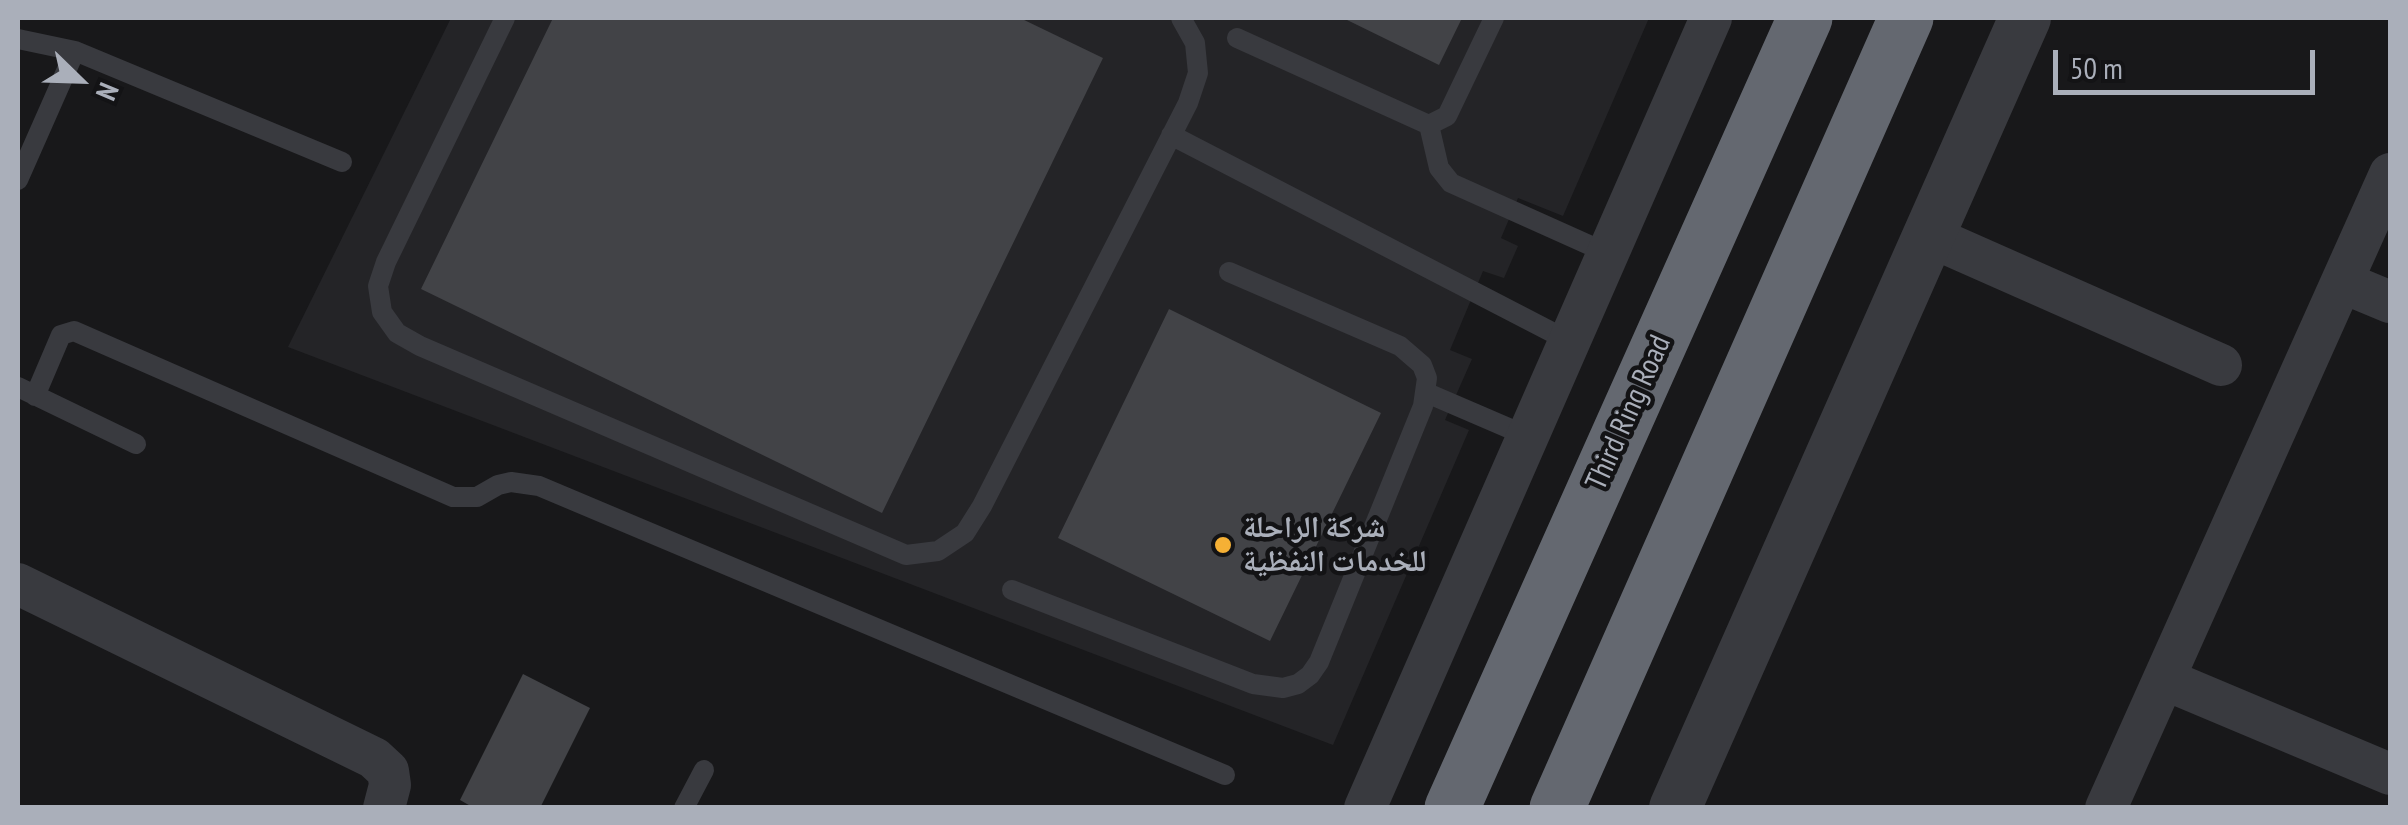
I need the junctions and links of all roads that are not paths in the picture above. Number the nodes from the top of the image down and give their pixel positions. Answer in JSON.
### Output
{"nodes":[{"id":1,"x":506,"y":18,"type":"edge"},
{"id":2,"x":1181,"y":18,"type":"edge"},
{"id":3,"x":1494,"y":18,"type":"edge"},
{"id":4,"x":1711,"y":18,"type":"edge"},
{"id":5,"x":1805,"y":18,"type":"edge"},
{"id":6,"x":1906,"y":18,"type":"edge"},
{"id":7,"x":2024,"y":18,"type":"edge"},
{"id":8,"x":1237,"y":38,"type":"dead end"},
{"id":9,"x":18,"y":39,"type":"edge"},
{"id":10,"x":75,"y":50,"type":"junction"},
{"id":11,"x":1429,"y":125,"type":"junction"},
{"id":12,"x":1171,"y":135,"type":"junction"},
{"id":13,"x":342,"y":162,"type":"dead end"},
{"id":14,"x":2390,"y":174,"type":"edge"},
{"id":15,"x":18,"y":180,"type":"edge"},
{"id":16,"x":1928,"y":236,"type":"junction"},
{"id":17,"x":1607,"y":253,"type":"junction"},
{"id":18,"x":1229,"y":272,"type":"dead end"},
{"id":19,"x":2342,"y":282,"type":"junction"},
{"id":20,"x":2390,"y":302,"type":"edge"},
{"id":21,"x":1569,"y":341,"type":"junction"},
{"id":22,"x":2220,"y":365,"type":"dead end"},
{"id":23,"x":26,"y":391,"type":"edge"},
{"id":24,"x":1427,"y":392,"type":"junction"},
{"id":25,"x":1527,"y":436,"type":"junction"},
{"id":26,"x":136,"y":444,"type":"dead end"},
{"id":27,"x":18,"y":584,"type":"edge"},
{"id":28,"x":1012,"y":590,"type":"dead end"},
{"id":29,"x":2164,"y":678,"type":"junction"},
{"id":30,"x":704,"y":770,"type":"dead end"},
{"id":31,"x":2390,"y":774,"type":"edge"},
{"id":32,"x":1225,"y":775,"type":"dead end"},
{"id":33,"x":384,"y":808,"type":"edge"},
{"id":34,"x":684,"y":808,"type":"edge"},
{"id":35,"x":1364,"y":808,"type":"edge"},
{"id":36,"x":1452,"y":808,"type":"edge"},
{"id":37,"x":1557,"y":808,"type":"edge"},
{"id":38,"x":1674,"y":808,"type":"edge"},
{"id":39,"x":2106,"y":808,"type":"edge"}],
"edges":[{"from":1,"to":12,"type":"lane"},
{"from":2,"to":12,"type":"lane"},
{"from":3,"to":11,"type":"lane"},
{"from":4,"to":17,"type":"street"},
{"from":5,"to":36,"type":"highway","name":"Third Ring Road"},
{"from":6,"to":37,"type":"highway"},
{"from":7,"to":16,"type":"street"},
{"from":8,"to":11,"type":"lane"},
{"from":9,"to":10,"type":"lane"},
{"from":10,"to":13,"type":"lane"},
{"from":10,"to":15,"type":"lane"},
{"from":11,"to":17,"type":"lane"},
{"from":12,"to":21,"type":"lane"},
{"from":14,"to":19,"type":"street"},
{"from":16,"to":22,"type":"street"},
{"from":16,"to":38,"type":"street"},
{"from":17,"to":21,"type":"street"},
{"from":18,"to":24,"type":"lane"},
{"from":19,"to":20,"type":"street"},
{"from":19,"to":29,"type":"street"},
{"from":21,"to":25,"type":"street"},
{"from":23,"to":26,"type":"lane"},
{"from":23,"to":32,"type":"lane"},
{"from":24,"to":25,"type":"lane"},
{"from":24,"to":28,"type":"lane"},
{"from":25,"to":35,"type":"street"},
{"from":27,"to":33,"type":"street"},
{"from":29,"to":31,"type":"street"},
{"from":29,"to":39,"type":"street"},
{"from":30,"to":34,"type":"lane"}]}
